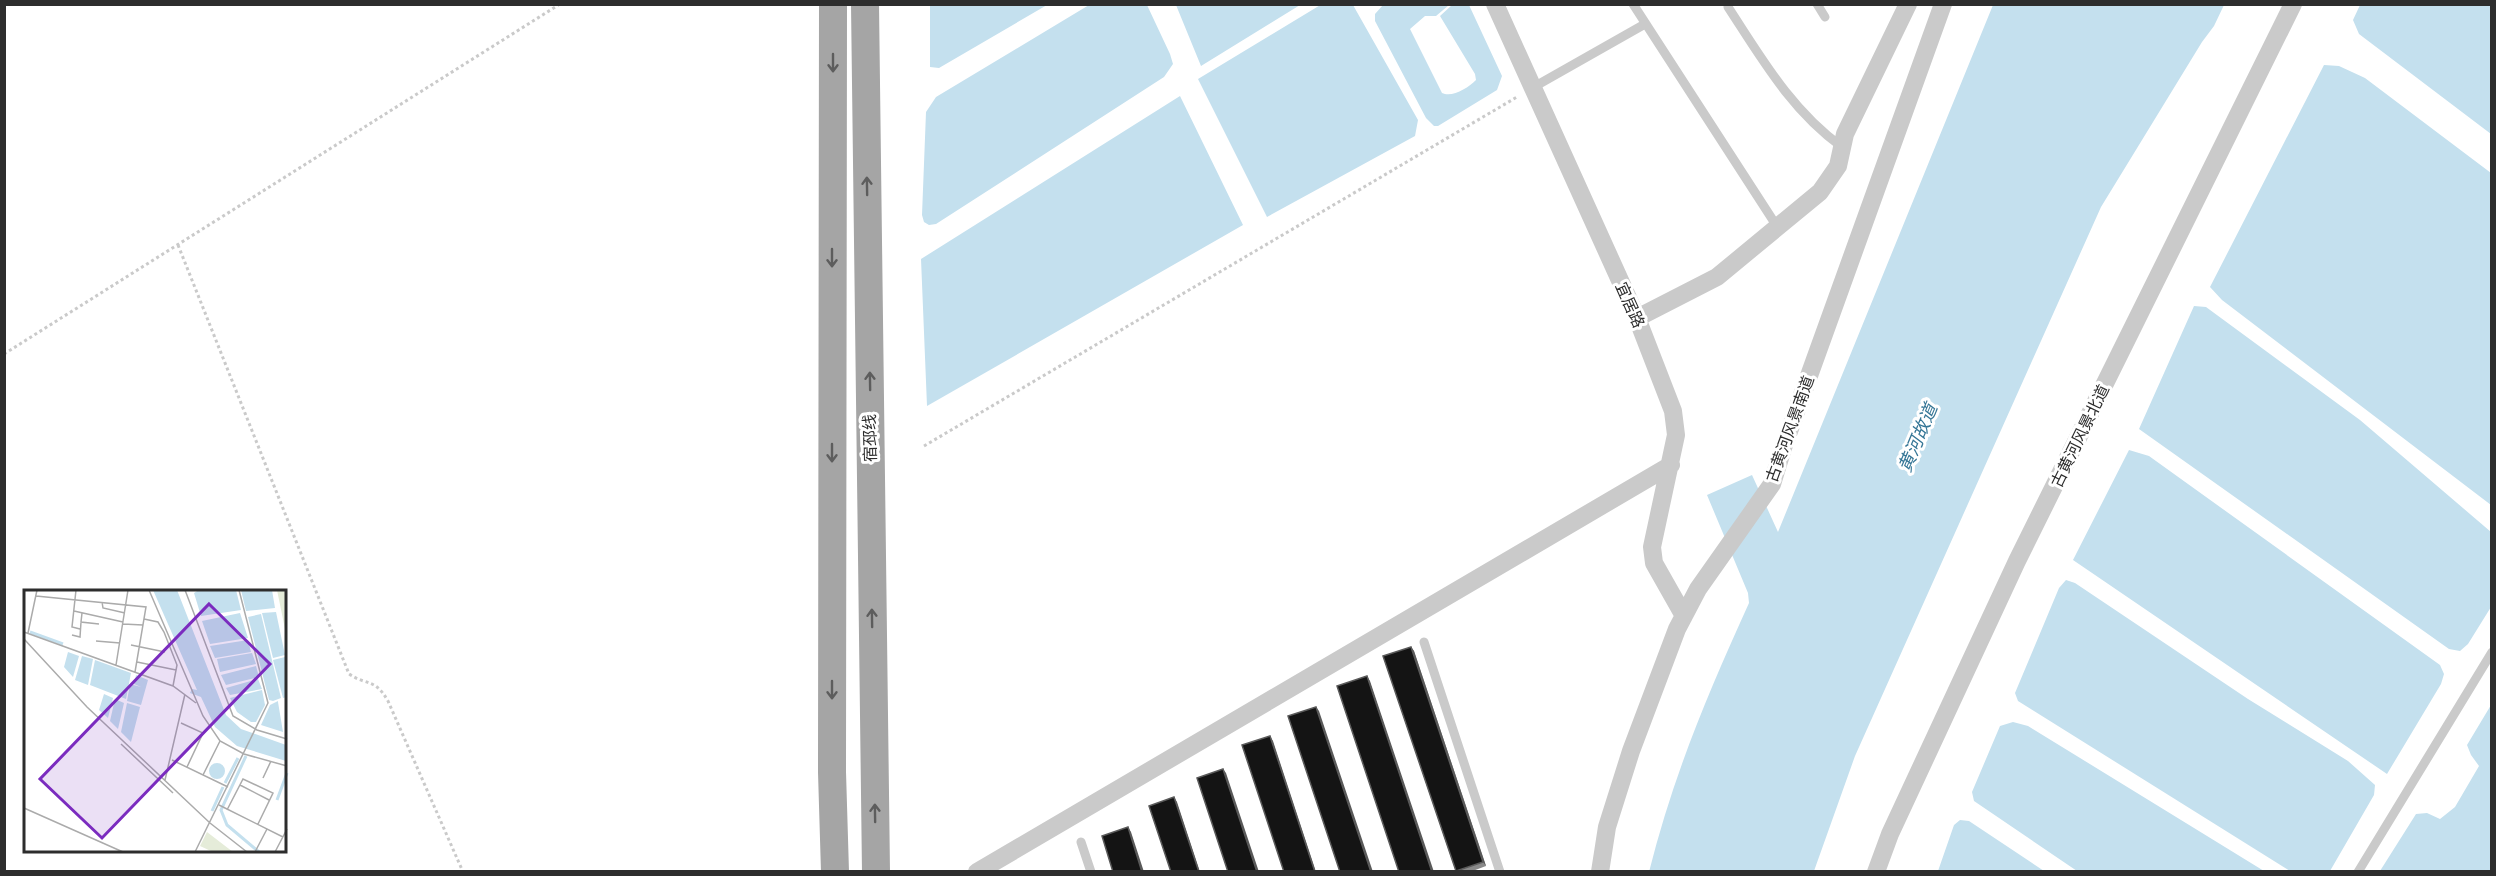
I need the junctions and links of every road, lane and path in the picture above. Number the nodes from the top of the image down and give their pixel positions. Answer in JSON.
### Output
{"nodes":[{"id":1,"x":560,"y":4,"type":"edge"},
{"id":2,"x":833,"y":4,"type":"edge"},
{"id":3,"x":865,"y":4,"type":"edge"},
{"id":4,"x":1495,"y":4,"type":"edge"},
{"id":5,"x":1633,"y":4,"type":"edge"},
{"id":6,"x":1817,"y":4,"type":"edge"},
{"id":7,"x":1908,"y":4,"type":"edge"},
{"id":8,"x":1943,"y":4,"type":"edge"},
{"id":9,"x":2293,"y":4,"type":"edge"},
{"id":10,"x":1728,"y":8,"type":"dead end"},
{"id":11,"x":1825,"y":17,"type":"dead end"},
{"id":12,"x":1645,"y":24,"type":"junction"},
{"id":13,"x":1532,"y":89,"type":"junction"},
{"id":14,"x":1842,"y":147,"type":"junction"},
{"id":15,"x":1778,"y":228,"type":"junction"},
{"id":16,"x":178,"y":245,"type":"junction"},
{"id":17,"x":1637,"y":318,"type":"junction"},
{"id":18,"x":4,"y":354,"type":"edge"},
{"id":19,"x":924,"y":446,"type":"dead end"},
{"id":20,"x":1671,"y":465,"type":"junction"},
{"id":21,"x":1684,"y":616,"type":"junction"},
{"id":22,"x":1424,"y":642,"type":"dead end"},
{"id":23,"x":2492,"y":652,"type":"edge"},
{"id":24,"x":1081,"y":842,"type":"dead end"},
{"id":25,"x":463,"y":872,"type":"edge"},
{"id":26,"x":835,"y":872,"type":"edge"},
{"id":27,"x":876,"y":872,"type":"edge"},
{"id":28,"x":977,"y":872,"type":"edge"},
{"id":29,"x":1090,"y":872,"type":"edge"},
{"id":30,"x":1500,"y":872,"type":"edge"},
{"id":31,"x":1600,"y":872,"type":"edge"},
{"id":32,"x":1876,"y":872,"type":"edge"},
{"id":33,"x":2358,"y":872,"type":"edge"}],
"edges":[{"from":1,"to":16,"type":"path"},
{"from":2,"to":26,"type":"main road","one_way":true},
{"from":27,"to":3,"type":"main road","name":"宿邳线","one_way":true},
{"from":4,"to":13,"type":"street","name":"宜居路"},
{"from":5,"to":12,"type":"lane"},
{"from":6,"to":11,"type":"lane"},
{"from":7,"to":14,"type":"street"},
{"from":8,"to":21,"type":"street","name":"古黄河风景南道"},
{"from":9,"to":32,"type":"street","name":"古黄河风景北道"},
{"from":10,"to":14,"type":"lane"},
{"from":12,"to":13,"type":"lane"},
{"from":12,"to":15,"type":"lane"},
{"from":13,"to":17,"type":"street","name":"宜居路"},
{"from":13,"to":19,"type":"path"},
{"from":14,"to":15,"type":"street"},
{"from":15,"to":17,"type":"street"},
{"from":16,"to":18,"type":"path"},
{"from":16,"to":25,"type":"path"},
{"from":17,"to":20,"type":"street","name":"宜居路"},
{"from":20,"to":21,"type":"street","name":"宜居路"},
{"from":20,"to":28,"type":"street"},
{"from":21,"to":31,"type":"street","name":"古黄河风景南道"},
{"from":22,"to":30,"type":"lane"},
{"from":23,"to":33,"type":"lane"},
{"from":24,"to":29,"type":"lane"}]}
